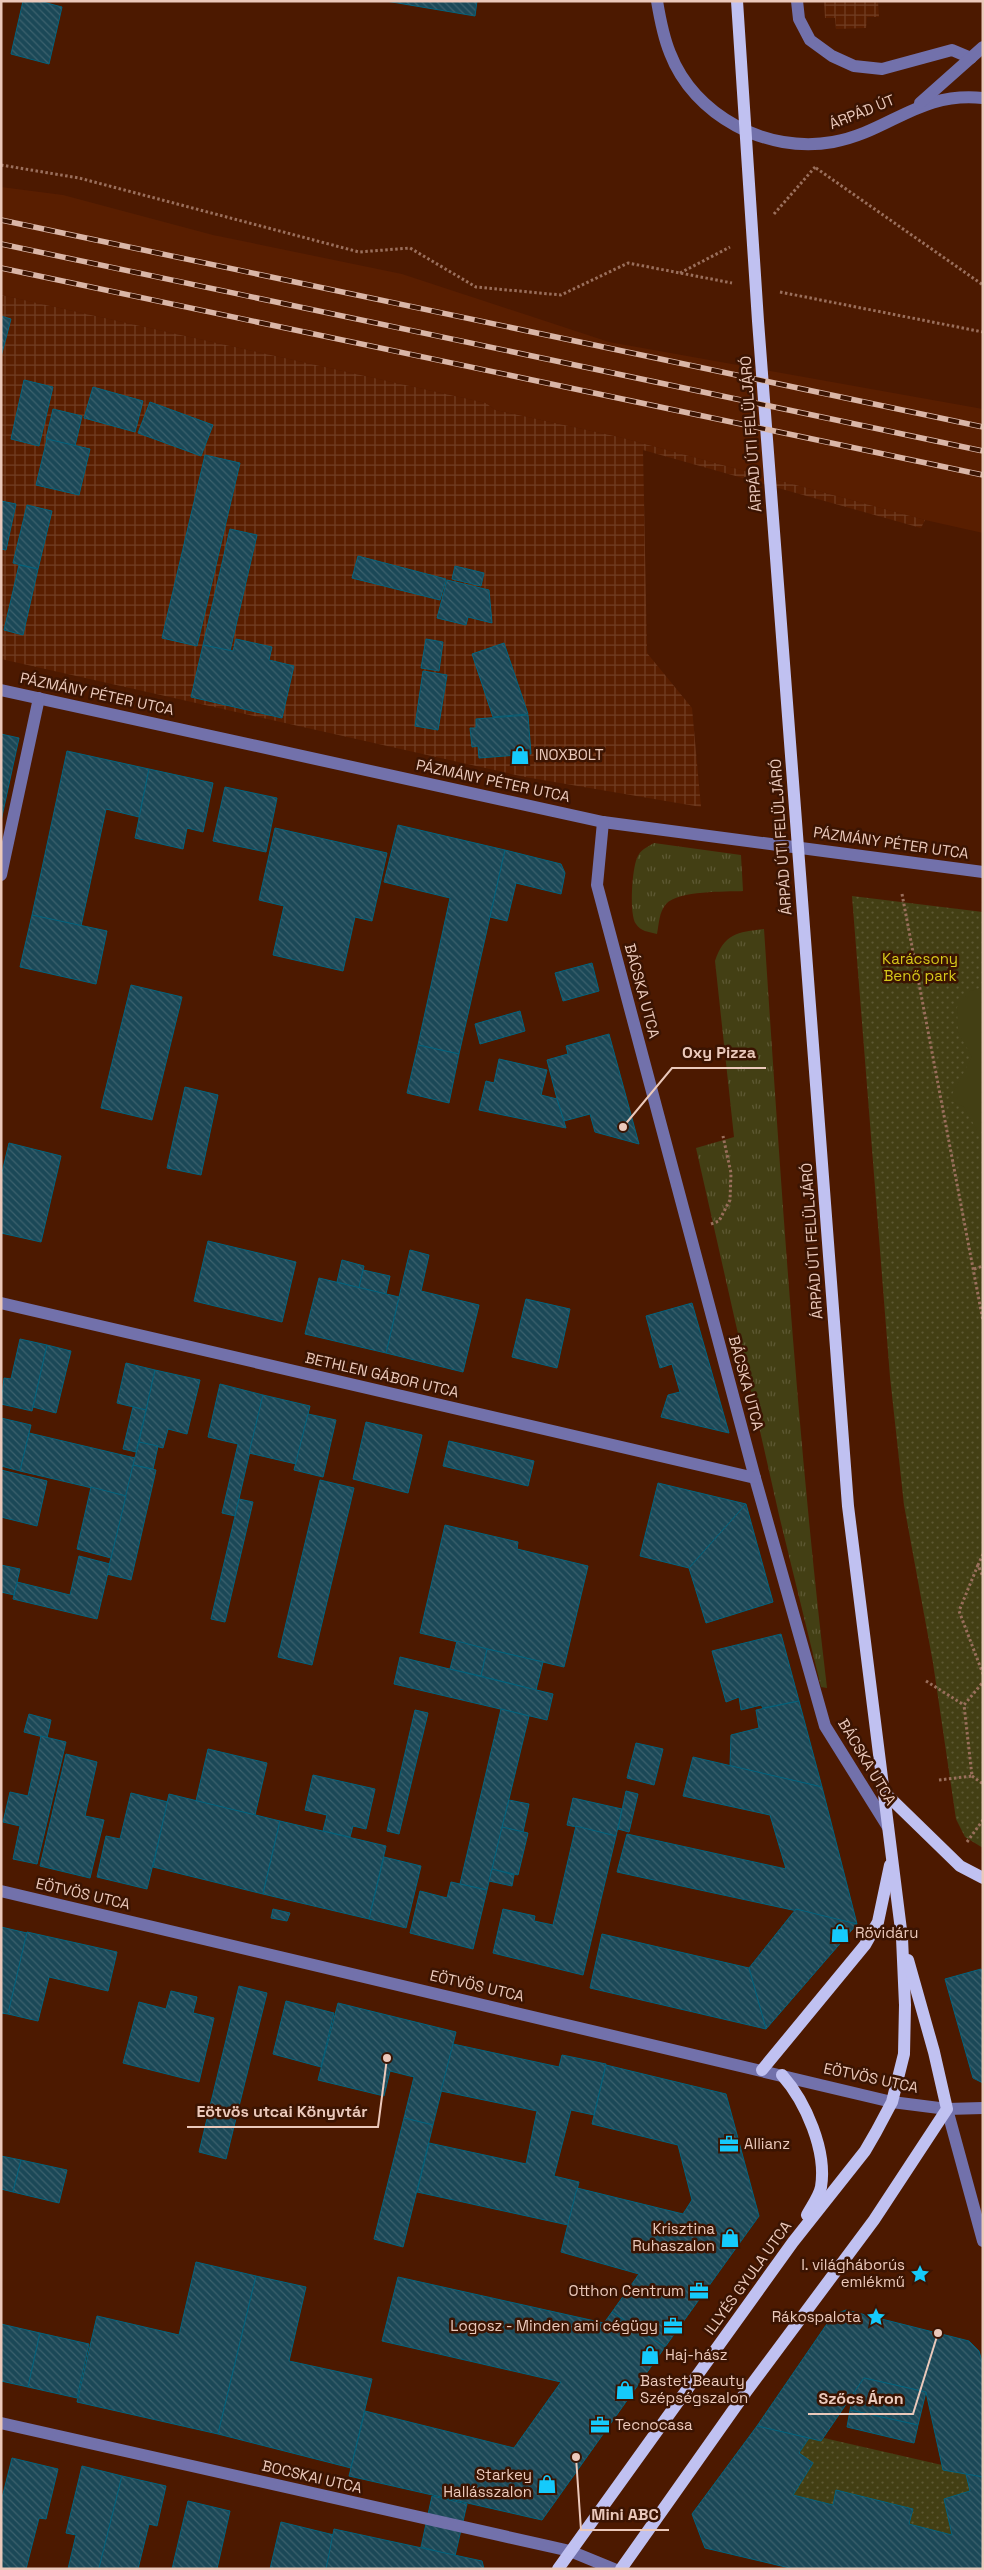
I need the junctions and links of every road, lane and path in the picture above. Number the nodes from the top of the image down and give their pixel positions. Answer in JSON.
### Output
{"nodes":[{"id":1,"x":658,"y":1,"type":"edge"},
{"id":2,"x":737,"y":1,"type":"edge"},
{"id":3,"x":797,"y":1,"type":"edge"},
{"id":4,"x":983,"y":47,"type":"edge"},
{"id":5,"x":971,"y":58,"type":"junction"},
{"id":6,"x":983,"y":98,"type":"edge"},
{"id":7,"x":916,"y":106,"type":"junction"},
{"id":8,"x":1,"y":165,"type":"edge"},
{"id":9,"x":816,"y":167,"type":"dead end"},
{"id":10,"x":738,"y":284,"type":"dead end"},
{"id":11,"x":983,"y":285,"type":"edge"},
{"id":12,"x":777,"y":292,"type":"dead end"},
{"id":13,"x":983,"y":332,"type":"edge"},
{"id":14,"x":1,"y":690,"type":"edge"},
{"id":15,"x":39,"y":698,"type":"junction"},
{"id":16,"x":603,"y":822,"type":"junction"},
{"id":17,"x":983,"y":872,"type":"edge"},
{"id":18,"x":1,"y":875,"type":"edge"},
{"id":19,"x":902,"y":894,"type":"dead end"},
{"id":20,"x":723,"y":1136,"type":"dead end"},
{"id":21,"x":689,"y":1231,"type":"junction"},
{"id":22,"x":983,"y":1266,"type":"edge"},
{"id":23,"x":974,"y":1269,"type":"junction"},
{"id":24,"x":1,"y":1303,"type":"edge"},
{"id":25,"x":983,"y":1321,"type":"edge"},
{"id":26,"x":755,"y":1478,"type":"junction"},
{"id":27,"x":983,"y":1554,"type":"edge"},
{"id":28,"x":978,"y":1565,"type":"junction"},
{"id":29,"x":983,"y":1577,"type":"edge"},
{"id":30,"x":983,"y":1674,"type":"edge"},
{"id":31,"x":926,"y":1681,"type":"dead end"},
{"id":32,"x":983,"y":1682,"type":"edge"},
{"id":33,"x":964,"y":1705,"type":"junction"},
{"id":34,"x":972,"y":1776,"type":"junction"},
{"id":35,"x":939,"y":1780,"type":"dead end"},
{"id":36,"x":983,"y":1784,"type":"edge"},
{"id":37,"x":884,"y":1793,"type":"junction"},
{"id":38,"x":888,"y":1827,"type":"junction"},
{"id":39,"x":892,"y":1855,"type":"junction"},
{"id":40,"x":983,"y":1878,"type":"edge"},
{"id":41,"x":1,"y":1891,"type":"edge"},
{"id":42,"x":902,"y":1938,"type":"junction"},
{"id":43,"x":762,"y":2070,"type":"junction"},
{"id":44,"x":782,"y":2075,"type":"junction"},
{"id":45,"x":892,"y":2102,"type":"junction"},
{"id":46,"x":983,"y":2108,"type":"edge"},
{"id":47,"x":947,"y":2109,"type":"junction"},
{"id":48,"x":983,"y":2241,"type":"edge"},
{"id":49,"x":793,"y":2242,"type":"junction"},
{"id":50,"x":1,"y":2423,"type":"edge"},
{"id":51,"x":570,"y":2551,"type":"junction"},
{"id":52,"x":558,"y":2569,"type":"edge"},
{"id":53,"x":614,"y":2569,"type":"edge"},
{"id":54,"x":622,"y":2569,"type":"edge"}],
"edges":[{"from":1,"to":7,"type":"street","name":"ÁRPÁD ÚT"},
{"from":2,"to":37,"type":"main road","name":"ÁRPÁD ÚTI FELÜLJÁRÓ"},
{"from":3,"to":5,"type":"street"},
{"from":4,"to":5,"type":"street","name":"ÁRPÁD ÚT"},
{"from":5,"to":7,"type":"street","name":"ÁRPÁD ÚT"},
{"from":6,"to":7,"type":"street","name":"ÁRPÁD ÚT"},
{"from":8,"to":10,"type":"path"},
{"from":9,"to":11,"type":"path"},
{"from":12,"to":13,"type":"path"},
{"from":14,"to":15,"type":"street","name":"PÁZMÁNY PÉTER UTCA"},
{"from":15,"to":16,"type":"street","name":"PÁZMÁNY PÉTER UTCA"},
{"from":15,"to":18,"type":"street"},
{"from":16,"to":17,"type":"street","name":"PÁZMÁNY PÉTER UTCA"},
{"from":16,"to":21,"type":"street","name":"BÁCSKA UTCA"},
{"from":19,"to":23,"type":"path"},
{"from":20,"to":21,"type":"path"},
{"from":21,"to":26,"type":"street","name":"BÁCSKA UTCA"},
{"from":22,"to":23,"type":"path"},
{"from":23,"to":25,"type":"path"},
{"from":24,"to":26,"type":"street","name":"BETHLEN GÁBOR UTCA"},
{"from":26,"to":38,"type":"street","name":"BÁCSKA UTCA"},
{"from":27,"to":28,"type":"path"},
{"from":28,"to":29,"type":"path"},
{"from":28,"to":30,"type":"path"},
{"from":31,"to":33,"type":"path"},
{"from":32,"to":33,"type":"path"},
{"from":33,"to":34,"type":"path"},
{"from":34,"to":35,"type":"path"},
{"from":34,"to":36,"type":"path"},
{"from":37,"to":38,"type":"main road","name":"ÁRPÁD ÚTI FELÜLJÁRÓ"},
{"from":37,"to":40,"type":"main road"},
{"from":38,"to":39,"type":"main road","name":"BÁCSKA UTCA"},
{"from":39,"to":42,"type":"main road","name":"BÁCSKA UTCA"},
{"from":39,"to":43,"type":"main road"},
{"from":41,"to":43,"type":"street","name":"EÖTVÖS UTCA"},
{"from":42,"to":45,"type":"main road","name":"BÁCSKA UTCA"},
{"from":42,"to":47,"type":"main road","name":"BÁCSKA UTCA"},
{"from":43,"to":44,"type":"street","name":"EÖTVÖS UTCA"},
{"from":44,"to":45,"type":"street","name":"EÖTVÖS UTCA"},
{"from":44,"to":49,"type":"main road"},
{"from":45,"to":47,"type":"street","name":"EÖTVÖS UTCA"},
{"from":45,"to":49,"type":"main road","name":"ILLYÉS GYULA UTCA"},
{"from":46,"to":47,"type":"street","name":"EÖTVÖS UTCA"},
{"from":47,"to":48,"type":"street","name":"BÁCSKA UTCA"},
{"from":47,"to":54,"type":"main road"},
{"from":49,"to":51,"type":"main road","name":"ILLYÉS GYULA UTCA"},
{"from":50,"to":51,"type":"street","name":"BOCSKAI UTCA"},
{"from":51,"to":52,"type":"main road","name":"ILLYÉS GYULA UTCA"},
{"from":51,"to":53,"type":"street","name":"BOCSKAI UTCA"}]}
